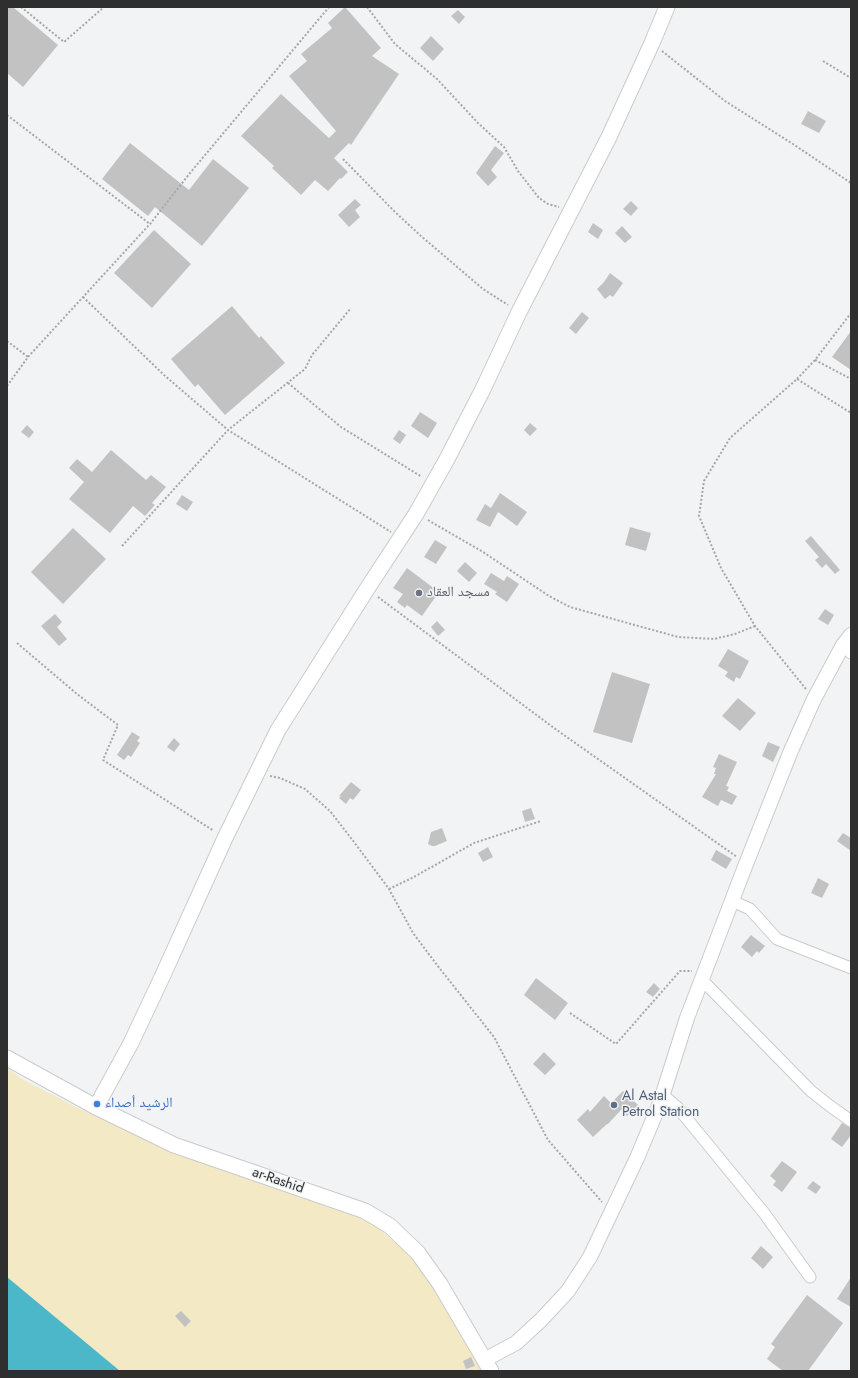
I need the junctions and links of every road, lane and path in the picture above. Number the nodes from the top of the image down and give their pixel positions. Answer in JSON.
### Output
{"nodes":[{"id":1,"x":21,"y":7,"type":"edge"},
{"id":2,"x":104,"y":7,"type":"edge"},
{"id":3,"x":329,"y":7,"type":"edge"},
{"id":4,"x":367,"y":7,"type":"edge"},
{"id":5,"x":667,"y":7,"type":"edge"},
{"id":6,"x":652,"y":43,"type":"junction"},
{"id":7,"x":823,"y":61,"type":"dead end"},
{"id":8,"x":851,"y":78,"type":"edge"},
{"id":9,"x":7,"y":115,"type":"edge"},
{"id":10,"x":343,"y":158,"type":"dead end"},
{"id":11,"x":851,"y":183,"type":"edge"},
{"id":12,"x":571,"y":211,"type":"junction"},
{"id":13,"x":150,"y":224,"type":"junction"},
{"id":14,"x":83,"y":297,"type":"junction"},
{"id":15,"x":351,"y":308,"type":"dead end"},
{"id":16,"x":519,"y":312,"type":"junction"},
{"id":17,"x":851,"y":313,"type":"edge"},
{"id":18,"x":7,"y":341,"type":"edge"},
{"id":19,"x":28,"y":357,"type":"junction"},
{"id":20,"x":815,"y":360,"type":"junction"},
{"id":21,"x":851,"y":379,"type":"edge"},
{"id":22,"x":798,"y":380,"type":"junction"},
{"id":23,"x":288,"y":383,"type":"junction"},
{"id":24,"x":7,"y":386,"type":"edge"},
{"id":25,"x":851,"y":413,"type":"edge"},
{"id":26,"x":228,"y":430,"type":"junction"},
{"id":27,"x":434,"y":484,"type":"junction"},
{"id":28,"x":416,"y":514,"type":"junction"},
{"id":29,"x":400,"y":538,"type":"junction"},
{"id":30,"x":122,"y":546,"type":"dead end"},
{"id":31,"x":367,"y":589,"type":"junction"},
{"id":32,"x":755,"y":626,"type":"junction"},
{"id":33,"x":17,"y":643,"type":"dead end"},
{"id":34,"x":848,"y":644,"type":"edge"},
{"id":35,"x":814,"y":699,"type":"junction"},
{"id":36,"x":257,"y":773,"type":"junction"},
{"id":37,"x":541,"y":821,"type":"dead end"},
{"id":38,"x":226,"y":838,"type":"junction"},
{"id":39,"x":746,"y":864,"type":"junction"},
{"id":40,"x":389,"y":889,"type":"junction"},
{"id":41,"x":732,"y":901,"type":"junction"},
{"id":42,"x":851,"y":968,"type":"edge"},
{"id":43,"x":704,"y":975,"type":"junction"},
{"id":44,"x":570,"y":1013,"type":"dead end"},
{"id":45,"x":7,"y":1058,"type":"edge"},
{"id":46,"x":663,"y":1095,"type":"junction"},
{"id":47,"x":96,"y":1107,"type":"junction"},
{"id":48,"x":851,"y":1121,"type":"edge"},
{"id":49,"x":612,"y":1211,"type":"junction"},
{"id":50,"x":810,"y":1277,"type":"dead end"},
{"id":51,"x":488,"y":1365,"type":"edge"}],
"edges":[{"from":1,"to":2,"type":"path"},
{"from":3,"to":13,"type":"path"},
{"from":4,"to":12,"type":"path"},
{"from":5,"to":6,"type":"main road"},
{"from":6,"to":11,"type":"path"},
{"from":6,"to":12,"type":"main road"},
{"from":7,"to":8,"type":"path"},
{"from":9,"to":13,"type":"path"},
{"from":10,"to":16,"type":"path"},
{"from":12,"to":16,"type":"main road"},
{"from":13,"to":14,"type":"path"},
{"from":14,"to":19,"type":"path"},
{"from":14,"to":26,"type":"path"},
{"from":15,"to":23,"type":"path"},
{"from":16,"to":27,"type":"main road"},
{"from":17,"to":20,"type":"path"},
{"from":18,"to":19,"type":"path"},
{"from":19,"to":24,"type":"path"},
{"from":20,"to":21,"type":"path"},
{"from":20,"to":22,"type":"path"},
{"from":22,"to":25,"type":"path"},
{"from":22,"to":32,"type":"path"},
{"from":23,"to":26,"type":"path"},
{"from":23,"to":27,"type":"path"},
{"from":26,"to":29,"type":"path"},
{"from":26,"to":30,"type":"path"},
{"from":27,"to":28,"type":"main road"},
{"from":28,"to":29,"type":"main road"},
{"from":28,"to":32,"type":"path"},
{"from":29,"to":31,"type":"main road"},
{"from":31,"to":36,"type":"main road"},
{"from":31,"to":39,"type":"path"},
{"from":32,"to":35,"type":"path"},
{"from":33,"to":38,"type":"path"},
{"from":34,"to":35,"type":"street"},
{"from":35,"to":39,"type":"street"},
{"from":36,"to":38,"type":"main road"},
{"from":36,"to":40,"type":"path"},
{"from":37,"to":40,"type":"path"},
{"from":38,"to":47,"type":"main road"},
{"from":39,"to":41,"type":"street"},
{"from":40,"to":49,"type":"path"},
{"from":41,"to":42,"type":"street"},
{"from":41,"to":43,"type":"street"},
{"from":43,"to":44,"type":"path"},
{"from":43,"to":46,"type":"street"},
{"from":43,"to":48,"type":"street"},
{"from":45,"to":47,"type":"main road","name":"ar-Rashid"},
{"from":46,"to":49,"type":"street"},
{"from":46,"to":50,"type":"street"},
{"from":47,"to":51,"type":"main road","name":"ar-Rashid"},
{"from":49,"to":51,"type":"street"}]}
